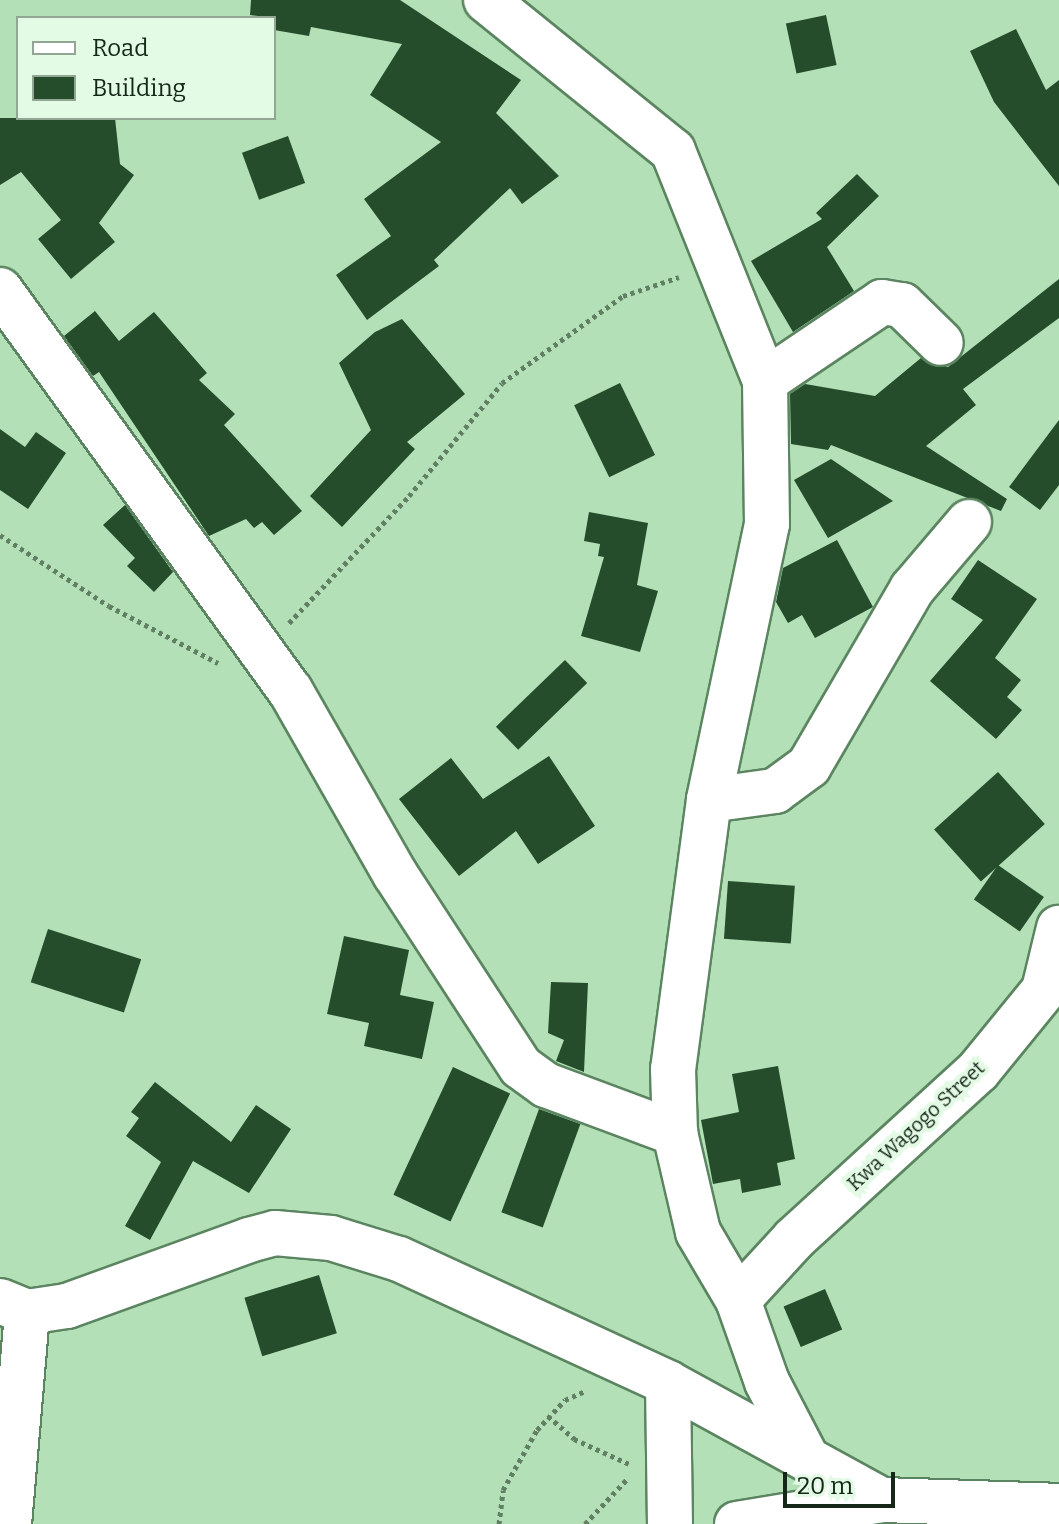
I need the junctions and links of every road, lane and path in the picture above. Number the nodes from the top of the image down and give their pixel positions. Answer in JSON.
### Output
{"nodes":[{"id":1,"x":486,"y":0,"type":"edge"},
{"id":2,"x":721,"y":262,"type":"junction"},
{"id":3,"x":0,"y":290,"type":"edge"},
{"id":4,"x":941,"y":343,"type":"dead end"},
{"id":5,"x":765,"y":381,"type":"junction"},
{"id":6,"x":969,"y":522,"type":"dead end"},
{"id":7,"x":0,"y":535,"type":"edge"},
{"id":8,"x":262,"y":648,"type":"junction"},
{"id":9,"x":221,"y":664,"type":"dead end"},
{"id":10,"x":709,"y":800,"type":"junction"},
{"id":11,"x":1059,"y":928,"type":"edge"},
{"id":12,"x":675,"y":1133,"type":"junction"},
{"id":13,"x":738,"y":1300,"type":"junction"},
{"id":14,"x":14,"y":1306,"type":"edge"},
{"id":15,"x":660,"y":1379,"type":"junction"},
{"id":16,"x":548,"y":1416,"type":"junction"},
{"id":17,"x":805,"y":1455,"type":"junction"},
{"id":18,"x":636,"y":1467,"type":"dead end"},
{"id":19,"x":882,"y":1500,"type":"junction"},
{"id":20,"x":1059,"y":1506,"type":"edge"},
{"id":21,"x":9,"y":1524,"type":"edge"},
{"id":22,"x":499,"y":1524,"type":"edge"},
{"id":23,"x":670,"y":1524,"type":"edge"},
{"id":24,"x":737,"y":1524,"type":"edge"}],
"edges":[{"from":1,"to":2,"type":"street"},
{"from":2,"to":5,"type":"street"},
{"from":2,"to":8,"type":"path"},
{"from":3,"to":8,"type":"street"},
{"from":4,"to":5,"type":"street"},
{"from":5,"to":10,"type":"street"},
{"from":6,"to":10,"type":"street"},
{"from":7,"to":9,"type":"path"},
{"from":8,"to":12,"type":"street"},
{"from":10,"to":12,"type":"street"},
{"from":11,"to":13,"type":"street","name":"Kwa Wagogo Street"},
{"from":12,"to":13,"type":"street"},
{"from":13,"to":17,"type":"street"},
{"from":14,"to":15,"type":"street"},
{"from":14,"to":21,"type":"street"},
{"from":15,"to":16,"type":"path"},
{"from":15,"to":17,"type":"street"},
{"from":15,"to":23,"type":"street"},
{"from":16,"to":18,"type":"path"},
{"from":16,"to":22,"type":"path"},
{"from":17,"to":19,"type":"street"},
{"from":19,"to":20,"type":"street"},
{"from":19,"to":24,"type":"street"}]}
